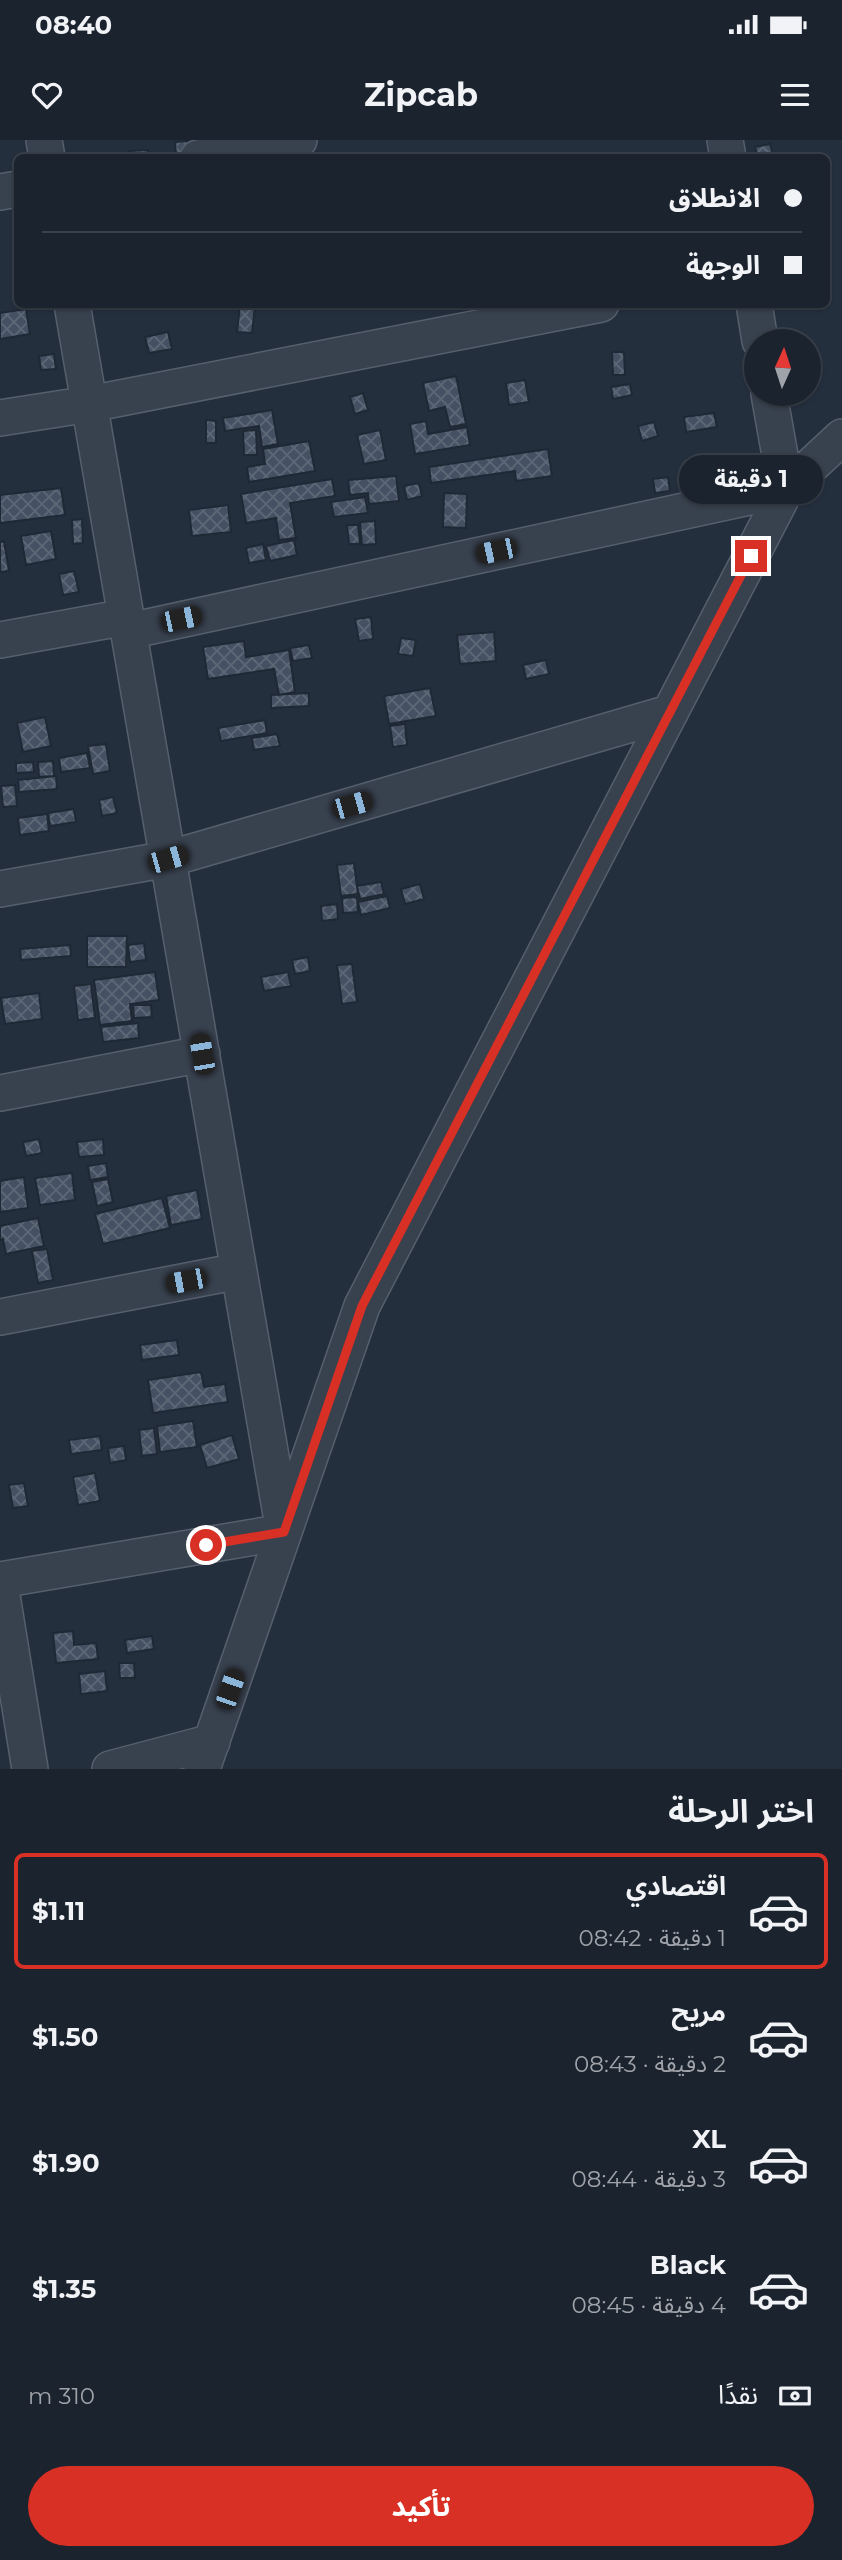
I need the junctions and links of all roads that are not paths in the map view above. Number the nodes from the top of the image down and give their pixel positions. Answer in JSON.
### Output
{"nodes":[{"id":1,"x":299,"y":140,"type":"edge"},
{"id":2,"x":220,"y":154,"type":"edge"},
{"id":3,"x":73,"y":308,"type":"edge"},
{"id":4,"x":581,"y":308,"type":"edge"},
{"id":5,"x":755,"y":308,"type":"edge"},
{"id":6,"x":758,"y":329,"type":"edge"},
{"id":7,"x":90,"y":404,"type":"junction"},
{"id":8,"x":771,"y":406,"type":"edge"},
{"id":9,"x":0,"y":418,"type":"edge"},
{"id":10,"x":842,"y":437,"type":"edge"},
{"id":11,"x":786,"y":489,"type":"junction"},
{"id":12,"x":127,"y":624,"type":"junction"},
{"id":13,"x":0,"y":640,"type":"edge"},
{"id":14,"x":669,"y":713,"type":"junction"},
{"id":15,"x":168,"y":859,"type":"junction"},
{"id":16,"x":0,"y":889,"type":"edge"},
{"id":17,"x":202,"y":1054,"type":"junction"},
{"id":18,"x":0,"y":1093,"type":"edge"},
{"id":19,"x":239,"y":1271,"type":"junction"},
{"id":20,"x":0,"y":1317,"type":"edge"},
{"id":21,"x":284,"y":1532,"type":"junction"},
{"id":22,"x":0,"y":1582,"type":"edge"},
{"id":23,"x":207,"y":1755,"type":"edge"},
{"id":24,"x":30,"y":1769,"type":"edge"},
{"id":25,"x":110,"y":1769,"type":"edge"}],
"edges":[{"from":1,"to":2,"type":"street"},
{"from":3,"to":7,"type":"street"},
{"from":4,"to":7,"type":"street"},
{"from":5,"to":6,"type":"street"},
{"from":7,"to":9,"type":"street"},
{"from":7,"to":12,"type":"street"},
{"from":8,"to":11,"type":"street"},
{"from":10,"to":11,"type":"street"},
{"from":11,"to":12,"type":"street"},
{"from":11,"to":14,"type":"street"},
{"from":12,"to":13,"type":"street"},
{"from":12,"to":15,"type":"street"},
{"from":14,"to":15,"type":"street"},
{"from":14,"to":21,"type":"street"},
{"from":15,"to":16,"type":"street"},
{"from":15,"to":17,"type":"street"},
{"from":17,"to":18,"type":"street"},
{"from":17,"to":19,"type":"street"},
{"from":19,"to":20,"type":"street"},
{"from":19,"to":21,"type":"street"},
{"from":21,"to":22,"type":"street"},
{"from":21,"to":23,"type":"street"},
{"from":22,"to":24,"type":"street"},
{"from":23,"to":25,"type":"street"}]}
